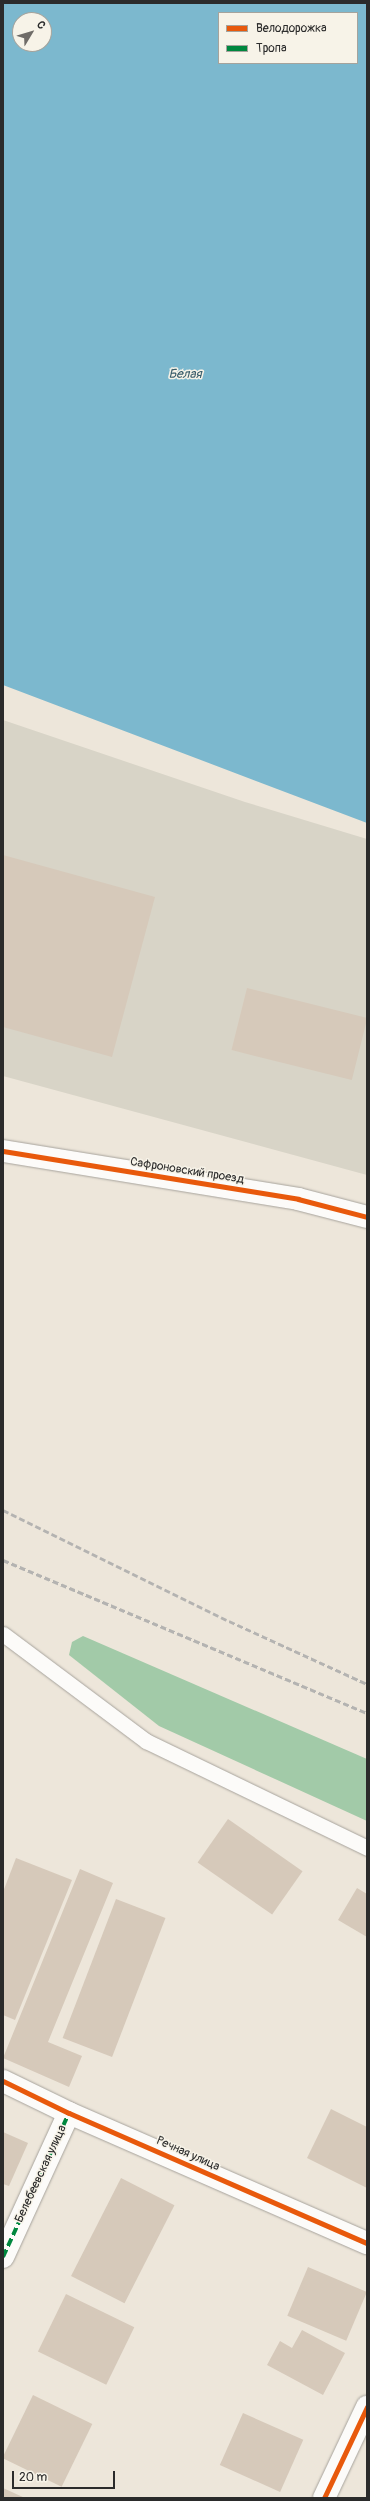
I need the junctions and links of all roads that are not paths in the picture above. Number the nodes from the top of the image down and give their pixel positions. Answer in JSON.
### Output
{"nodes":[{"id":1,"x":3,"y":1151,"type":"edge"},
{"id":2,"x":367,"y":1217,"type":"edge"},
{"id":3,"x":3,"y":1634,"type":"edge"},
{"id":4,"x":367,"y":1848,"type":"edge"},
{"id":5,"x":3,"y":2081,"type":"edge"},
{"id":6,"x":69,"y":2113,"type":"junction"},
{"id":7,"x":367,"y":2243,"type":"edge"},
{"id":8,"x":3,"y":2257,"type":"edge"},
{"id":9,"x":367,"y":2407,"type":"edge"},
{"id":10,"x":324,"y":2498,"type":"edge"}],
"edges":[{"from":1,"to":2,"type":"street","name":"Сафроновский проезд"},
{"from":3,"to":4,"type":"lane"},
{"from":5,"to":6,"type":"street","name":"Речная улица"},
{"from":6,"to":7,"type":"street","name":"Речная улица"},
{"from":6,"to":8,"type":"street","name":"Белебеевская улица"},
{"from":9,"to":10,"type":"street"}]}
